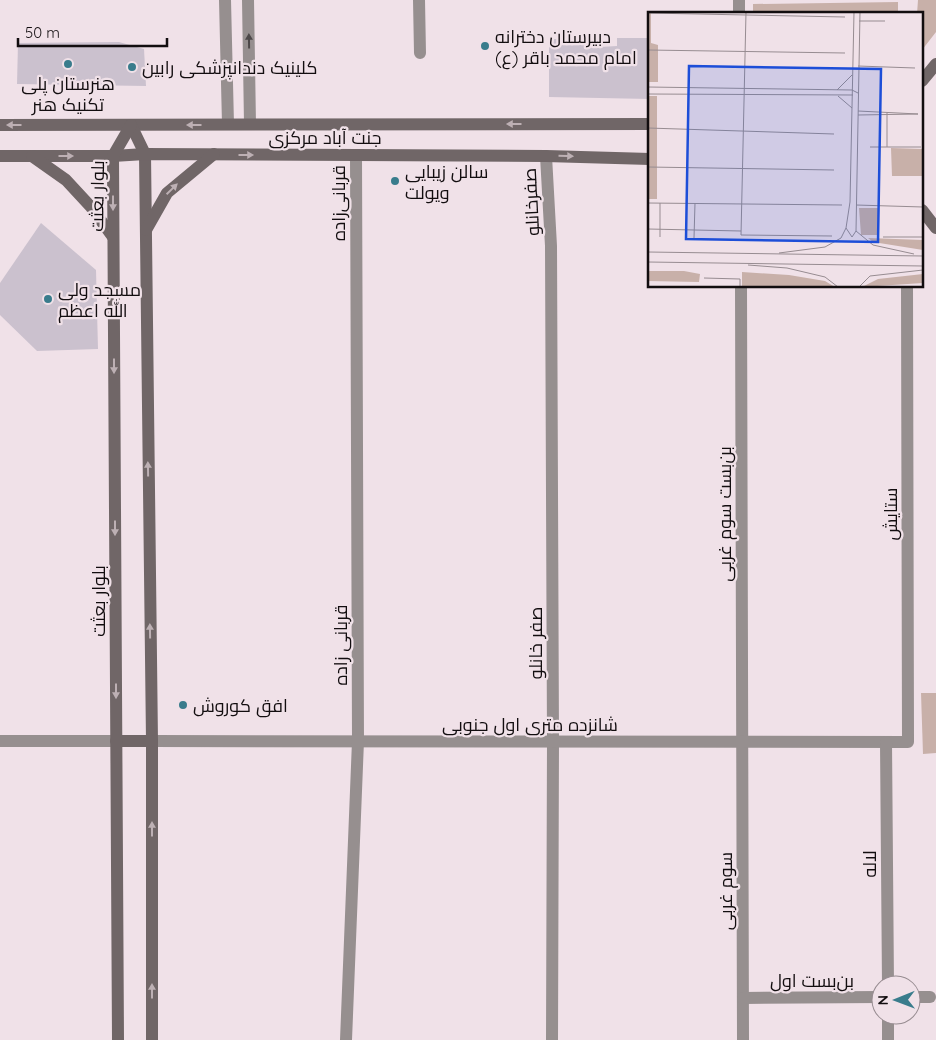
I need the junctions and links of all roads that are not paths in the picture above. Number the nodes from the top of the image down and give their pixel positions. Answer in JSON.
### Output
{"nodes":[{"id":1,"x":226,"y":0,"type":"edge"},
{"id":2,"x":248,"y":0,"type":"edge"},
{"id":3,"x":420,"y":0,"type":"edge"},
{"id":4,"x":420,"y":53,"type":"dead end"},
{"id":5,"x":936,"y":64,"type":"edge"},
{"id":6,"x":924,"y":79,"type":"edge"},
{"id":7,"x":228,"y":124,"type":"junction"},
{"id":8,"x":250,"y":124,"type":"junction"},
{"id":9,"x":648,"y":124,"type":"edge"},
{"id":10,"x":0,"y":125,"type":"edge"},
{"id":11,"x":131,"y":125,"type":"junction"},
{"id":12,"x":144,"y":154,"type":"junction"},
{"id":13,"x":214,"y":154,"type":"junction"},
{"id":14,"x":356,"y":155,"type":"junction"},
{"id":15,"x":0,"y":156,"type":"edge"},
{"id":16,"x":32,"y":156,"type":"junction"},
{"id":17,"x":113,"y":156,"type":"junction"},
{"id":18,"x":546,"y":156,"type":"junction"},
{"id":19,"x":648,"y":158,"type":"edge"},
{"id":20,"x":924,"y":213,"type":"edge"},
{"id":21,"x":936,"y":228,"type":"edge"},
{"id":22,"x":146,"y":230,"type":"junction"},
{"id":23,"x":113,"y":237,"type":"junction"},
{"id":24,"x":550,"y":246,"type":"joint"},
{"id":25,"x":356,"y":250,"type":"joint"},
{"id":26,"x":740,"y":288,"type":"edge"},
{"id":27,"x":907,"y":288,"type":"edge"},
{"id":28,"x":0,"y":740,"type":"edge"},
{"id":29,"x":116,"y":741,"type":"junction"},
{"id":30,"x":152,"y":741,"type":"junction"},
{"id":31,"x":358,"y":741,"type":"junction"},
{"id":32,"x":553,"y":742,"type":"junction"},
{"id":33,"x":743,"y":742,"type":"junction"},
{"id":34,"x":886,"y":742,"type":"junction"},
{"id":35,"x":908,"y":742,"type":"joint"},
{"id":36,"x":888,"y":975,"type":"edge"},
{"id":37,"x":871,"y":997,"type":"edge"},
{"id":38,"x":921,"y":997,"type":"edge"},
{"id":39,"x":930,"y":997,"type":"dead end"},
{"id":40,"x":743,"y":998,"type":"junction"},
{"id":41,"x":888,"y":1025,"type":"edge"},
{"id":42,"x":118,"y":1040,"type":"edge"},
{"id":43,"x":152,"y":1040,"type":"edge"},
{"id":44,"x":346,"y":1040,"type":"edge"},
{"id":45,"x":552,"y":1040,"type":"edge"},
{"id":46,"x":743,"y":1040,"type":"edge"},
{"id":47,"x":888,"y":1040,"type":"edge"}],
"edges":[{"from":1,"to":7,"type":"street"},
{"from":8,"to":2,"type":"street","one_way":true},
{"from":3,"to":4,"type":"street"},
{"from":5,"to":6,"type":"street"},
{"from":7,"to":8,"type":"street","name":"جنت آباد مرکزی"},
{"from":7,"to":11,"type":"street","name":"جنت آباد مرکزی","one_way":true},
{"from":9,"to":8,"type":"street","name":"جنت آباد مرکزی","one_way":true},
{"from":11,"to":10,"type":"street","name":"جنت آباد مرکزی","one_way":true},
{"from":11,"to":12,"type":"street"},
{"from":11,"to":17,"type":"street","name":"بلوار بعثت"},
{"from":12,"to":13,"type":"street","name":"جنت آباد مرکزی"},
{"from":12,"to":17,"type":"street","name":"جنت آباد مرکزی"},
{"from":12,"to":22,"type":"street"},
{"from":13,"to":14,"type":"street","name":"جنت آباد مرکزی","one_way":true},
{"from":22,"to":13,"type":"street","one_way":true},
{"from":14,"to":18,"type":"street","name":"جنت آباد مرکزی"},
{"from":14,"to":25,"type":"street","name":"قربانی‌زاده"},
{"from":15,"to":16,"type":"street","name":"جنت آباد مرکزی"},
{"from":16,"to":17,"type":"street","name":"جنت آباد مرکزی","one_way":true},
{"from":16,"to":23,"type":"street"},
{"from":17,"to":23,"type":"street","name":"بلوار بعثت","one_way":true},
{"from":18,"to":19,"type":"street","name":"جنت آباد مرکزی","one_way":true},
{"from":18,"to":24,"type":"street","name":"صفرخانلو"},
{"from":20,"to":21,"type":"street"},
{"from":30,"to":22,"type":"street","one_way":true},
{"from":23,"to":29,"type":"street","name":"بلوار بعثت","one_way":true},
{"from":24,"to":32,"type":"street","name":"صفر خانلو"},
{"from":25,"to":31,"type":"street","name":"قربانی زاده"},
{"from":26,"to":33,"type":"street","name":"بن‌بست سوم غربی"},
{"from":27,"to":35,"type":"street","name":"ستایش"},
{"from":28,"to":29,"type":"street"},
{"from":29,"to":30,"type":"street"},
{"from":29,"to":42,"type":"street","name":"بلوار بعثت"},
{"from":30,"to":31,"type":"street","name":"شانزده متری اول جنوبی"},
{"from":43,"to":30,"type":"street","one_way":true},
{"from":31,"to":32,"type":"street","name":"شانزده متری اول جنوبی"},
{"from":31,"to":44,"type":"street","name":"قربانی زاده"},
{"from":32,"to":33,"type":"street","name":"شانزده متری اول جنوبی"},
{"from":32,"to":45,"type":"street","name":"صفر خانلو"},
{"from":33,"to":34,"type":"street","name":"شانزده متری اول جنوبی"},
{"from":33,"to":40,"type":"street","name":"سوم غربی"},
{"from":34,"to":35,"type":"street","name":"شانزده متری اول جنوبی"},
{"from":34,"to":36,"type":"street","name":"لاله"},
{"from":37,"to":40,"type":"street","name":"بن‌بست اول"},
{"from":38,"to":39,"type":"street"},
{"from":40,"to":46,"type":"street","name":"سوم غربی"},
{"from":41,"to":47,"type":"street"}]}
